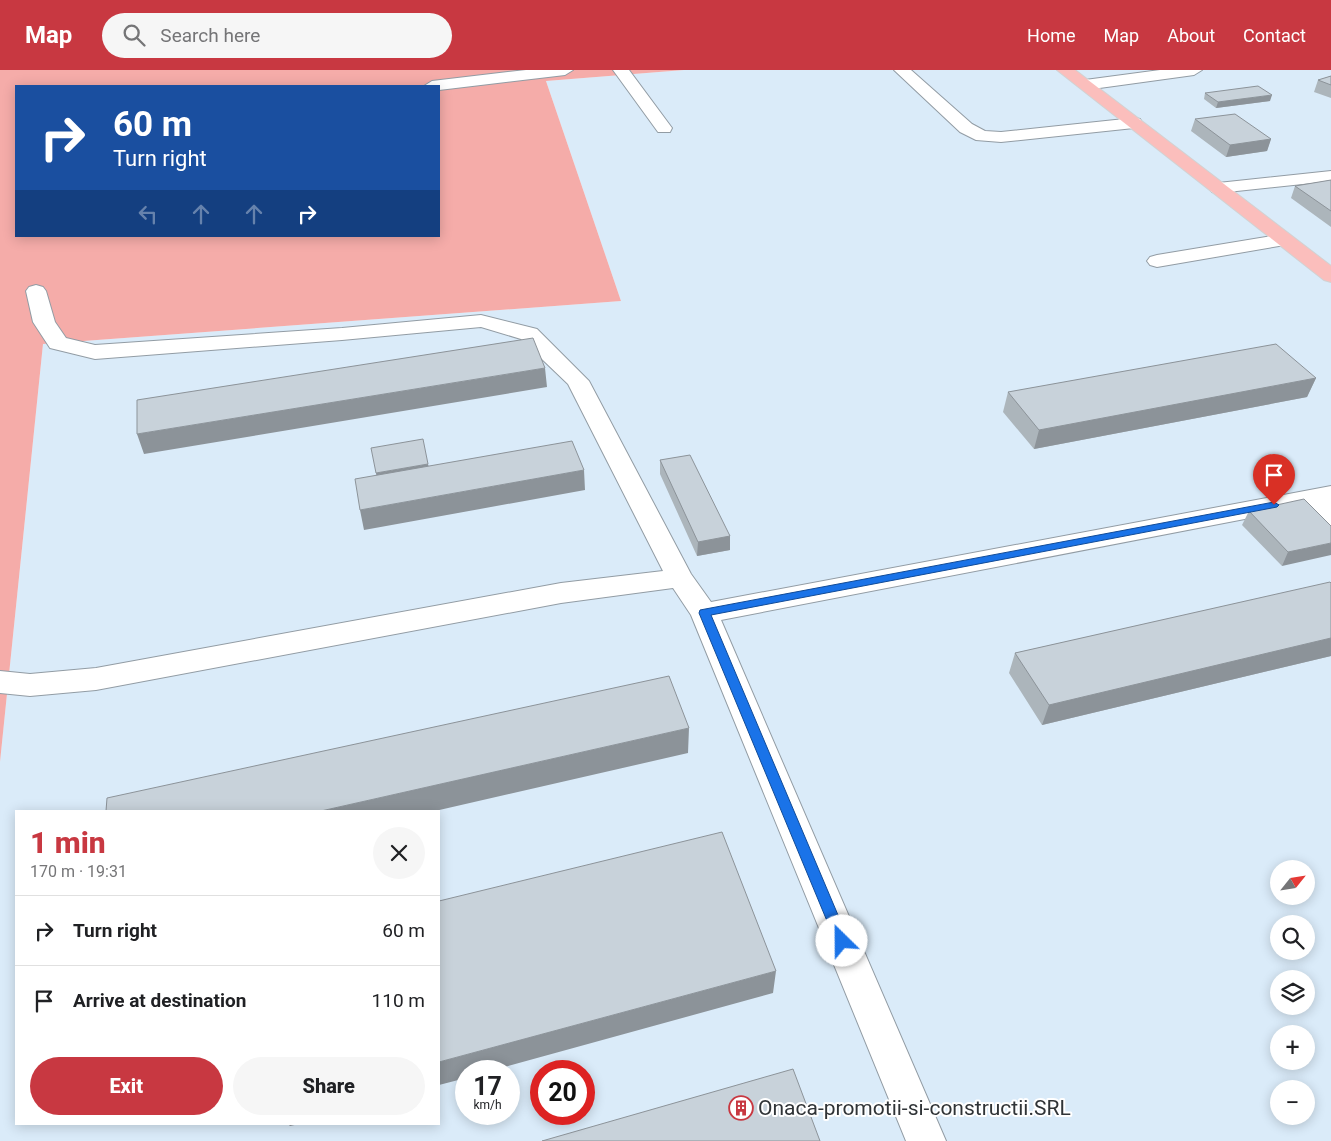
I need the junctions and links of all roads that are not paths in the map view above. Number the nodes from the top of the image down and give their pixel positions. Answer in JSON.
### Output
{"nodes":[{"id":1,"x":564,"y":70,"type":"edge"},
{"id":2,"x":621,"y":70,"type":"edge"},
{"id":3,"x":902,"y":70,"type":"edge"},
{"id":4,"x":1065,"y":70,"type":"edge"},
{"id":5,"x":1194,"y":70,"type":"edge"},
{"id":6,"x":440,"y":85,"type":"edge"},
{"id":7,"x":1085,"y":85,"type":"junction"},
{"id":8,"x":1134,"y":123,"type":"junction"},
{"id":9,"x":664,"y":128,"type":"dead end"},
{"id":10,"x":1331,"y":176,"type":"edge"},
{"id":11,"x":1218,"y":188,"type":"junction"},
{"id":12,"x":1284,"y":240,"type":"junction"},
{"id":13,"x":1157,"y":261,"type":"dead end"},
{"id":14,"x":1331,"y":276,"type":"edge"},
{"id":15,"x":36,"y":291,"type":"dead end"},
{"id":16,"x":1322,"y":496,"type":"edge"},
{"id":17,"x":1331,"y":518,"type":"edge"},
{"id":18,"x":680,"y":578,"type":"junction"},
{"id":19,"x":704,"y":613,"type":"junction"},
{"id":20,"x":0,"y":682,"type":"edge"},
{"id":21,"x":926,"y":1141,"type":"edge"}],
"edges":[{"from":1,"to":6,"type":"lane"},
{"from":2,"to":9,"type":"lane"},
{"from":3,"to":8,"type":"lane"},
{"from":4,"to":7,"type":"main road"},
{"from":5,"to":7,"type":"lane"},
{"from":7,"to":8,"type":"main road"},
{"from":8,"to":11,"type":"main road"},
{"from":10,"to":11,"type":"lane"},
{"from":11,"to":12,"type":"main road"},
{"from":12,"to":13,"type":"lane"},
{"from":12,"to":14,"type":"main road"},
{"from":15,"to":18,"type":"lane"},
{"from":16,"to":17,"type":"lane"},
{"from":16,"to":19,"type":"lane"},
{"from":18,"to":19,"type":"lane"},
{"from":18,"to":20,"type":"lane"},
{"from":19,"to":21,"type":"lane"}]}
